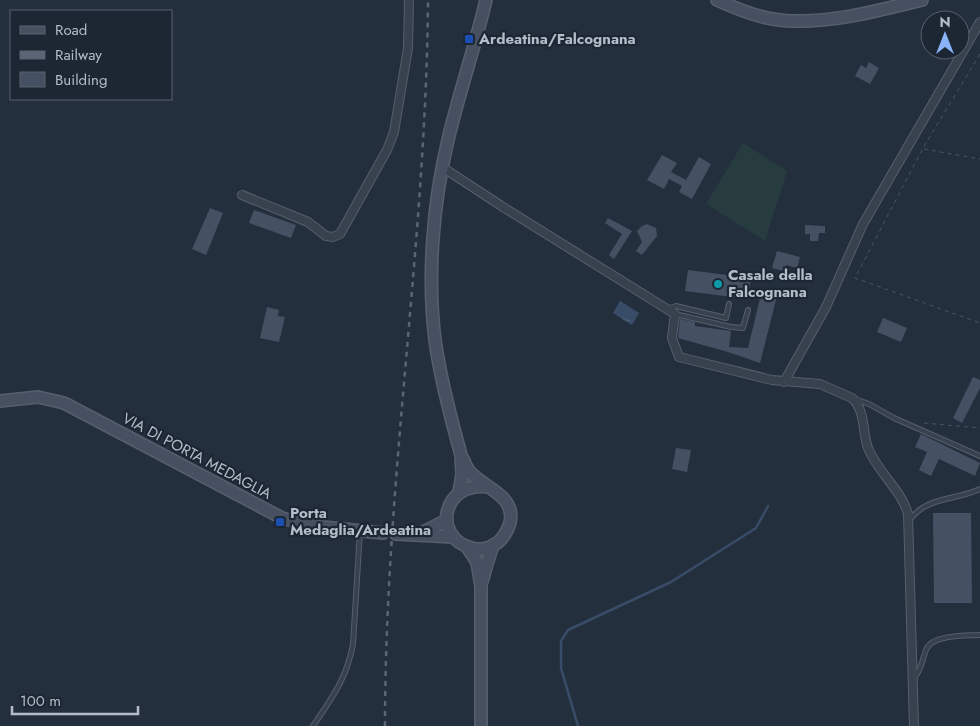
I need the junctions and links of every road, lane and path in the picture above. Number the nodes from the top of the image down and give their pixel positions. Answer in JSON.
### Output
{"nodes":[{"id":1,"x":409,"y":0,"type":"edge"},
{"id":2,"x":486,"y":0,"type":"edge"},
{"id":3,"x":717,"y":0,"type":"edge"},
{"id":4,"x":922,"y":0,"type":"edge"},
{"id":5,"x":980,"y":22,"type":"edge"},
{"id":6,"x":980,"y":54,"type":"edge"},
{"id":7,"x":923,"y":148,"type":"junction"},
{"id":8,"x":980,"y":159,"type":"edge"},
{"id":9,"x":442,"y":167,"type":"junction"},
{"id":10,"x":242,"y":196,"type":"dead end"},
{"id":11,"x":729,"y":304,"type":"dead end"},
{"id":12,"x":667,"y":309,"type":"junction"},
{"id":13,"x":748,"y":310,"type":"dead end"},
{"id":14,"x":675,"y":314,"type":"junction"},
{"id":15,"x":980,"y":323,"type":"edge"},
{"id":16,"x":784,"y":382,"type":"junction"},
{"id":17,"x":852,"y":398,"type":"junction"},
{"id":18,"x":0,"y":401,"type":"edge"},
{"id":19,"x":908,"y":424,"type":"junction"},
{"id":20,"x":980,"y":428,"type":"edge"},
{"id":21,"x":461,"y":455,"type":"junction"},
{"id":22,"x":980,"y":456,"type":"edge"},
{"id":23,"x":489,"y":487,"type":"junction"},
{"id":24,"x":980,"y":489,"type":"edge"},
{"id":25,"x":459,"y":492,"type":"junction"},
{"id":26,"x":447,"y":520,"type":"junction"},
{"id":27,"x":909,"y":520,"type":"junction"},
{"id":28,"x":360,"y":532,"type":"junction"},
{"id":29,"x":383,"y":534,"type":"dead end"},
{"id":30,"x":396,"y":534,"type":"dead end"},
{"id":31,"x":416,"y":536,"type":"junction"},
{"id":32,"x":452,"y":537,"type":"junction"},
{"id":33,"x":494,"y":545,"type":"junction"},
{"id":34,"x":466,"y":547,"type":"junction"},
{"id":35,"x":481,"y":586,"type":"junction"},
{"id":36,"x":980,"y":635,"type":"edge"},
{"id":37,"x":913,"y":680,"type":"junction"},
{"id":38,"x":313,"y":726,"type":"edge"},
{"id":39,"x":481,"y":726,"type":"edge"},
{"id":40,"x":914,"y":726,"type":"edge"}],
"edges":[{"from":1,"to":10,"type":"street"},
{"from":2,"to":9,"type":"main road"},
{"from":3,"to":4,"type":"main road"},
{"from":5,"to":16,"type":"street"},
{"from":6,"to":7,"type":"path"},
{"from":7,"to":8,"type":"path"},
{"from":7,"to":15,"type":"path"},
{"from":9,"to":12,"type":"street"},
{"from":9,"to":21,"type":"main road"},
{"from":11,"to":12,"type":"lane"},
{"from":12,"to":14,"type":"street"},
{"from":13,"to":14,"type":"lane"},
{"from":14,"to":16,"type":"street"},
{"from":16,"to":17,"type":"street"},
{"from":17,"to":19,"type":"lane"},
{"from":17,"to":27,"type":"street"},
{"from":18,"to":28,"type":"main road","name":"VIA DI PORTA MEDAGLIA"},
{"from":19,"to":20,"type":"path"},
{"from":19,"to":22,"type":"lane"},
{"from":21,"to":23,"type":"main road"},
{"from":21,"to":25,"type":"main road"},
{"from":23,"to":25,"type":"main road"},
{"from":23,"to":33,"type":"main road"},
{"from":24,"to":27,"type":"lane"},
{"from":25,"to":26,"type":"main road"},
{"from":26,"to":31,"type":"main road"},
{"from":26,"to":32,"type":"main road"},
{"from":27,"to":37,"type":"street"},
{"from":28,"to":29,"type":"main road","name":"VIA DI PORTA MEDAGLIA"},
{"from":28,"to":38,"type":"lane"},
{"from":30,"to":31,"type":"main road"},
{"from":31,"to":32,"type":"main road"},
{"from":32,"to":34,"type":"main road"},
{"from":33,"to":34,"type":"main road"},
{"from":33,"to":35,"type":"main road"},
{"from":34,"to":35,"type":"main road"},
{"from":35,"to":39,"type":"main road"},
{"from":36,"to":37,"type":"lane"},
{"from":37,"to":40,"type":"street"}]}
